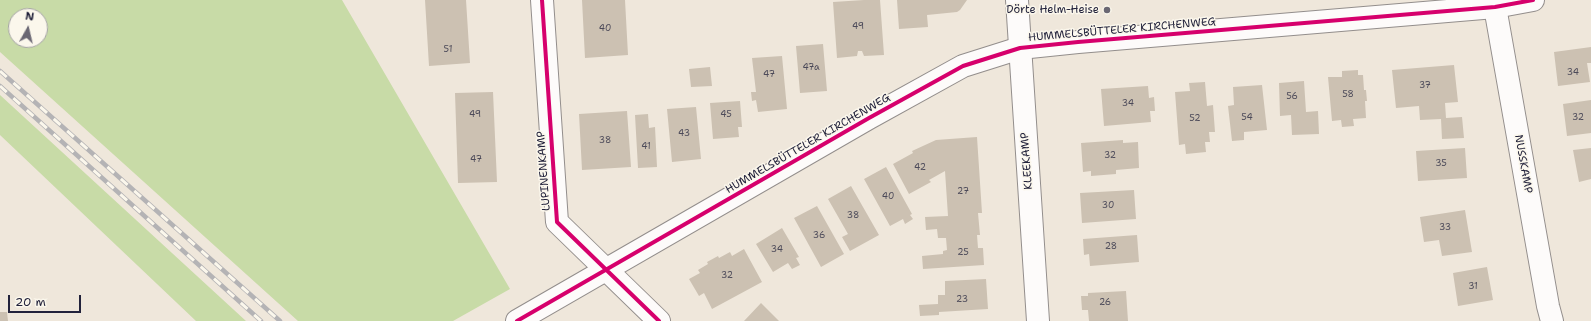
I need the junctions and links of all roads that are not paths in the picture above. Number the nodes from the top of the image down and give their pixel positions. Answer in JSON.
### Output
{"nodes":[{"id":1,"x":542,"y":0,"type":"edge"},
{"id":2,"x":1017,"y":0,"type":"edge"},
{"id":3,"x":1533,"y":0,"type":"edge"},
{"id":4,"x":1495,"y":7,"type":"junction"},
{"id":5,"x":1020,"y":48,"type":"junction"},
{"id":6,"x":607,"y":269,"type":"junction"},
{"id":7,"x":517,"y":321,"type":"edge"},
{"id":8,"x":659,"y":321,"type":"edge"},
{"id":9,"x":1038,"y":321,"type":"edge"},
{"id":10,"x":1552,"y":321,"type":"edge"}],
"edges":[{"from":1,"to":6,"type":"street","name":"LUPINENKAMP"},
{"from":2,"to":5,"type":"street","name":"KLEEKAMP"},
{"from":3,"to":4,"type":"street","name":"HUMMELSBÜTTELER KIRCHENWEG"},
{"from":4,"to":5,"type":"street","name":"HUMMELSBÜTTELER KIRCHENWEG"},
{"from":4,"to":10,"type":"street","name":"NUSSKAMP"},
{"from":5,"to":6,"type":"street","name":"HUMMELSBÜTTELER KIRCHENWEG"},
{"from":5,"to":9,"type":"street","name":"KLEEKAMP"},
{"from":6,"to":7,"type":"street","name":"HUMMELSBÜTTELER KIRCHENWEG"},
{"from":6,"to":8,"type":"street","name":"LUPINENKAMP"}]}
